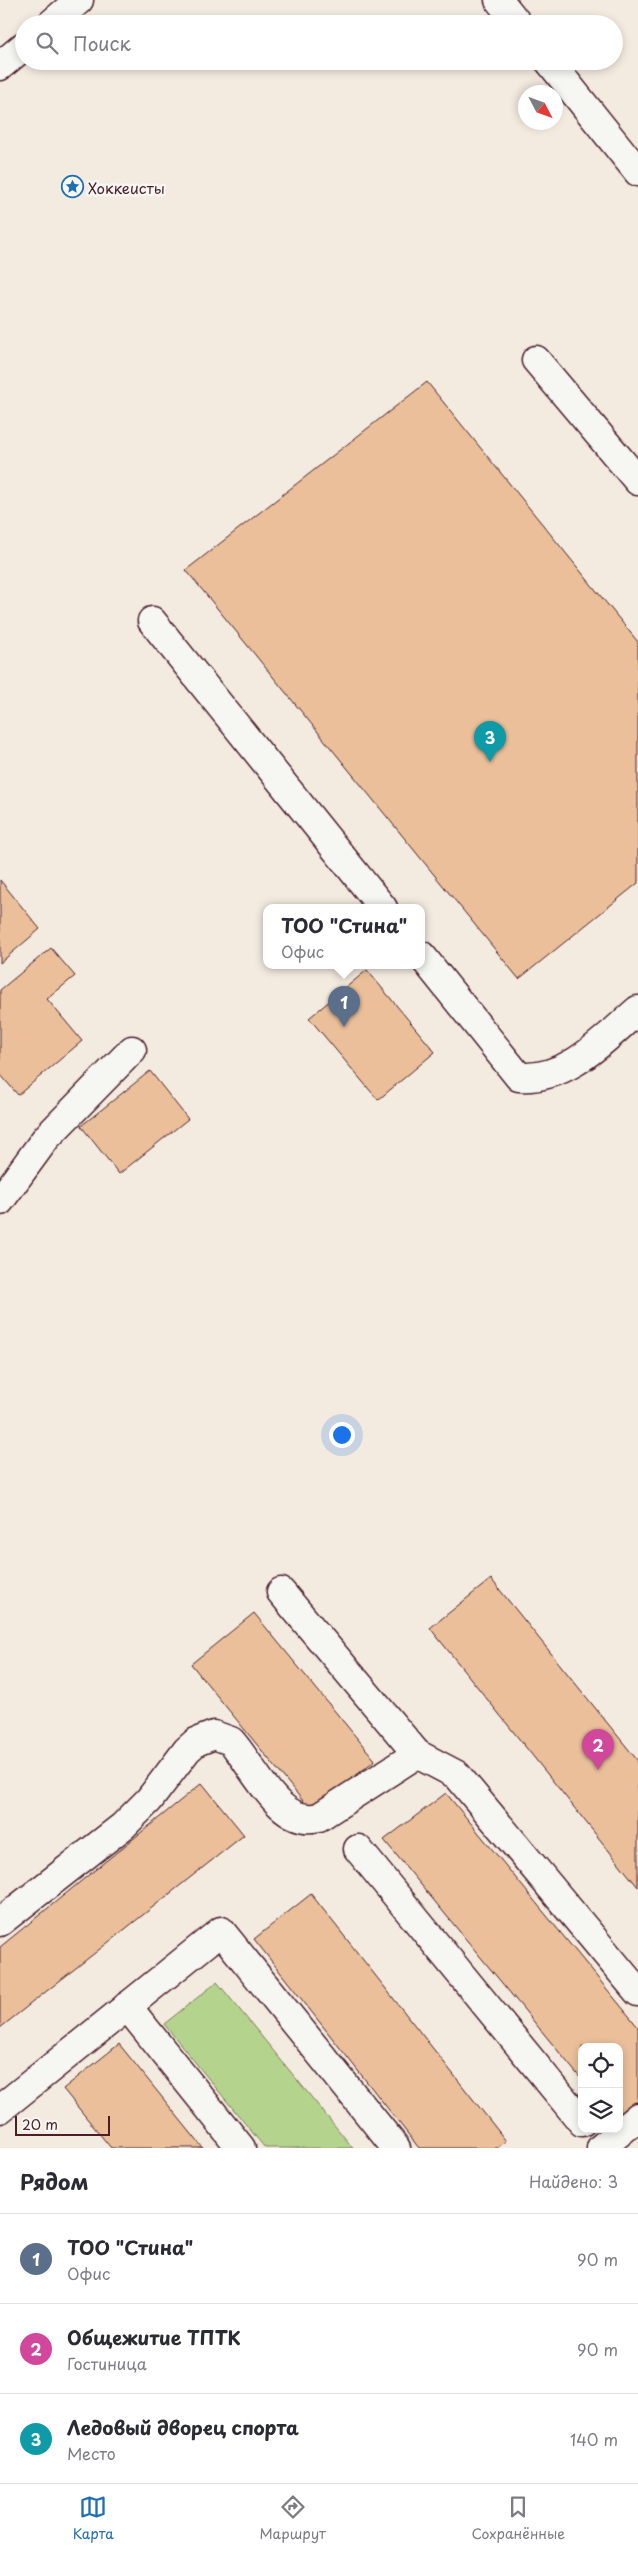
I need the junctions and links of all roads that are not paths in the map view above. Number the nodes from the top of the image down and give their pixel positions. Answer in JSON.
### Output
{"nodes":[{"id":1,"x":79,"y":0,"type":"edge"},
{"id":2,"x":499,"y":0,"type":"edge"},
{"id":3,"x":62,"y":15,"type":"edge"},
{"id":4,"x":511,"y":15,"type":"edge"},
{"id":5,"x":15,"y":54,"type":"edge"},
{"id":6,"x":0,"y":66,"type":"edge"},
{"id":7,"x":556,"y":70,"type":"edge"},
{"id":8,"x":638,"y":172,"type":"edge"},
{"id":9,"x":536,"y":360,"type":"dead end"},
{"id":10,"x":638,"y":480,"type":"edge"},
{"id":11,"x":152,"y":621,"type":"dead end"},
{"id":12,"x":380,"y":904,"type":"edge"},
{"id":13,"x":425,"y":960,"type":"edge"},
{"id":14,"x":638,"y":1010,"type":"edge"},
{"id":15,"x":132,"y":1050,"type":"dead end"},
{"id":16,"x":0,"y":1202,"type":"edge"},
{"id":17,"x":281,"y":1592,"type":"dead end"},
{"id":18,"x":417,"y":1754,"type":"junction"},
{"id":19,"x":358,"y":1849,"type":"dead end"},
{"id":20,"x":0,"y":1922,"type":"edge"},
{"id":21,"x":638,"y":1992,"type":"edge"},
{"id":22,"x":128,"y":2006,"type":"junction"},
{"id":23,"x":0,"y":2109,"type":"edge"},
{"id":24,"x":578,"y":2117,"type":"edge"},
{"id":25,"x":638,"y":2117,"type":"edge"},
{"id":26,"x":597,"y":2141,"type":"edge"},
{"id":27,"x":241,"y":2148,"type":"edge"},
{"id":28,"x":396,"y":2148,"type":"edge"}],
"edges":[{"from":1,"to":3,"type":"street"},
{"from":2,"to":4,"type":"street"},
{"from":5,"to":6,"type":"street"},
{"from":7,"to":8,"type":"street"},
{"from":9,"to":10,"type":"street"},
{"from":11,"to":12,"type":"street"},
{"from":13,"to":14,"type":"street"},
{"from":15,"to":16,"type":"street"},
{"from":17,"to":18,"type":"street"},
{"from":18,"to":20,"type":"street"},
{"from":18,"to":21,"type":"street"},
{"from":19,"to":24,"type":"street"},
{"from":22,"to":23,"type":"street"},
{"from":22,"to":27,"type":"street"},
{"from":22,"to":28,"type":"street"},
{"from":25,"to":26,"type":"street"}]}
